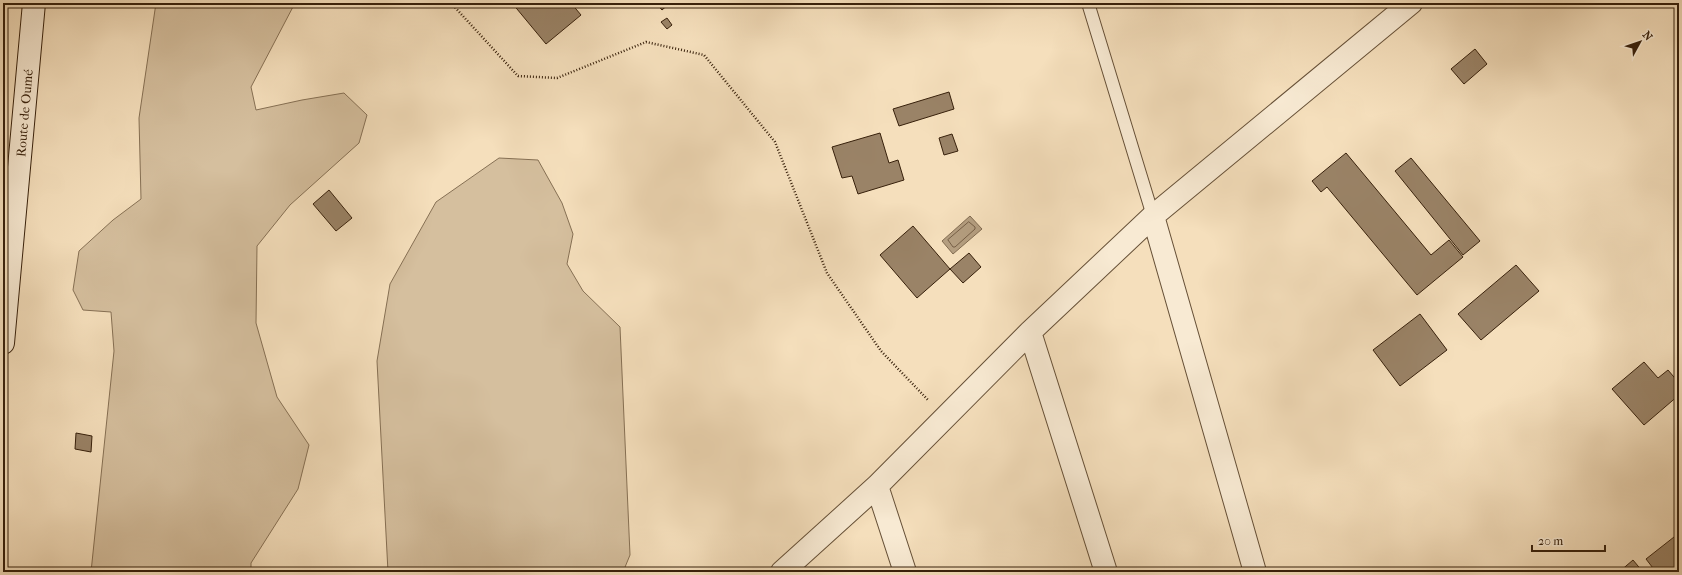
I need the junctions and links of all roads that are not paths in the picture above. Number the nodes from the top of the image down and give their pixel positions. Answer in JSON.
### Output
{"nodes":[{"id":1,"x":34,"y":3,"type":"edge"},
{"id":2,"x":1088,"y":3,"type":"edge"},
{"id":3,"x":1411,"y":3,"type":"edge"},
{"id":4,"x":1153,"y":216,"type":"junction"},
{"id":5,"x":1030,"y":332,"type":"junction"},
{"id":6,"x":3,"y":343,"type":"edge"},
{"id":7,"x":877,"y":486,"type":"junction"},
{"id":8,"x":782,"y":572,"type":"edge"},
{"id":9,"x":904,"y":572,"type":"edge"},
{"id":10,"x":1106,"y":572,"type":"edge"},
{"id":11,"x":1255,"y":572,"type":"edge"}],
"edges":[{"from":1,"to":6,"type":"street","name":"Route de Oumé"},
{"from":2,"to":4,"type":"lane"},
{"from":3,"to":4,"type":"street"},
{"from":4,"to":5,"type":"street"},
{"from":4,"to":11,"type":"street"},
{"from":5,"to":7,"type":"street"},
{"from":5,"to":10,"type":"street"},
{"from":7,"to":8,"type":"street"},
{"from":7,"to":9,"type":"street"}]}
